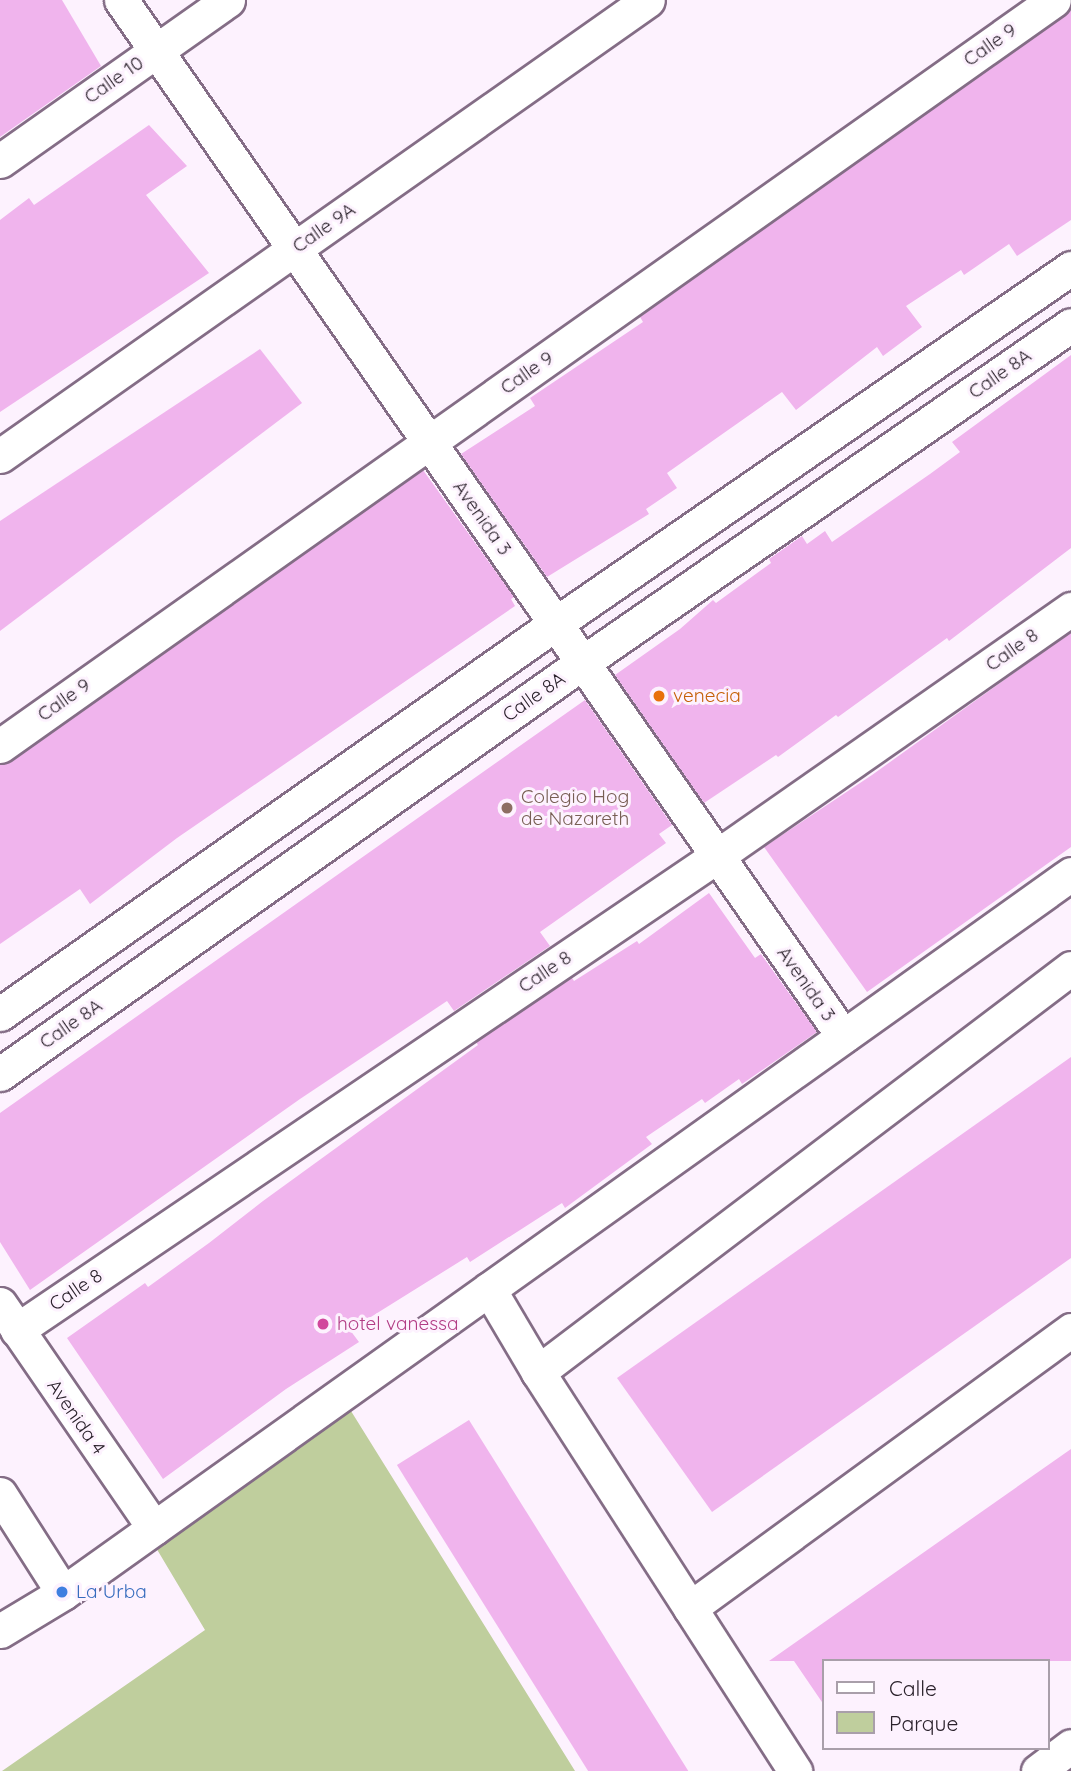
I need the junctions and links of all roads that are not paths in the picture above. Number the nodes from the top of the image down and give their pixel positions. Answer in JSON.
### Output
{"nodes":[{"id":1,"x":121,"y":0,"type":"edge"},
{"id":2,"x":228,"y":0,"type":"edge"},
{"id":3,"x":648,"y":0,"type":"edge"},
{"id":4,"x":1054,"y":0,"type":"edge"},
{"id":5,"x":156,"y":50,"type":"junction"},
{"id":6,"x":0,"y":161,"type":"edge"},
{"id":7,"x":295,"y":249,"type":"junction"},
{"id":8,"x":1071,"y":268,"type":"edge"},
{"id":9,"x":1071,"y":325,"type":"edge"},
{"id":10,"x":429,"y":442,"type":"junction"},
{"id":11,"x":0,"y":456,"type":"edge"},
{"id":12,"x":1071,"y":609,"type":"edge"},
{"id":13,"x":555,"y":624,"type":"junction"},
{"id":14,"x":582,"y":663,"type":"junction"},
{"id":15,"x":0,"y":746,"type":"edge"},
{"id":16,"x":717,"y":856,"type":"junction"},
{"id":17,"x":1071,"y":874,"type":"edge"},
{"id":18,"x":1071,"y":968,"type":"edge"},
{"id":19,"x":0,"y":1014,"type":"edge"},
{"id":20,"x":843,"y":1037,"type":"junction"},
{"id":21,"x":0,"y":1074,"type":"edge"},
{"id":22,"x":489,"y":1289,"type":"junction"},
{"id":23,"x":8,"y":1317,"type":"edge"},
{"id":24,"x":1071,"y":1330,"type":"edge"},
{"id":25,"x":538,"y":1372,"type":"junction"},
{"id":26,"x":0,"y":1494,"type":"edge"},
{"id":27,"x":154,"y":1528,"type":"junction"},
{"id":28,"x":63,"y":1593,"type":"junction"},
{"id":29,"x":690,"y":1608,"type":"junction"},
{"id":30,"x":0,"y":1631,"type":"edge"},
{"id":31,"x":1071,"y":1746,"type":"edge"},
{"id":32,"x":794,"y":1771,"type":"edge"},
{"id":33,"x":1038,"y":1771,"type":"edge"}],
"edges":[{"from":1,"to":5,"type":"street","name":"Avenida 3"},
{"from":2,"to":5,"type":"street","name":"Calle 10"},
{"from":3,"to":7,"type":"street","name":"Calle 9A"},
{"from":4,"to":10,"type":"street","name":"Calle 9"},
{"from":5,"to":6,"type":"street","name":"Calle 10"},
{"from":5,"to":7,"type":"street","name":"Avenida 3"},
{"from":7,"to":10,"type":"street","name":"Avenida 3"},
{"from":7,"to":11,"type":"street","name":"Calle 9A"},
{"from":8,"to":13,"type":"street"},
{"from":9,"to":14,"type":"street","name":"Calle 8A"},
{"from":10,"to":13,"type":"street","name":"Avenida 3"},
{"from":10,"to":15,"type":"street","name":"Calle 9"},
{"from":12,"to":16,"type":"street","name":"Calle 8"},
{"from":13,"to":14,"type":"street","name":"Avenida 3"},
{"from":13,"to":19,"type":"street"},
{"from":14,"to":16,"type":"street","name":"Avenida 3"},
{"from":14,"to":21,"type":"street","name":"Calle 8A"},
{"from":16,"to":20,"type":"street","name":"Avenida 3"},
{"from":16,"to":23,"type":"street","name":"Calle 8"},
{"from":17,"to":20,"type":"street"},
{"from":18,"to":25,"type":"street"},
{"from":20,"to":22,"type":"street"},
{"from":22,"to":25,"type":"street"},
{"from":22,"to":27,"type":"street"},
{"from":23,"to":27,"type":"street","name":"Avenida 4"},
{"from":24,"to":29,"type":"street"},
{"from":25,"to":29,"type":"street"},
{"from":26,"to":28,"type":"street"},
{"from":27,"to":28,"type":"street"},
{"from":28,"to":30,"type":"street"},
{"from":29,"to":32,"type":"street"},
{"from":31,"to":33,"type":"street"}]}
